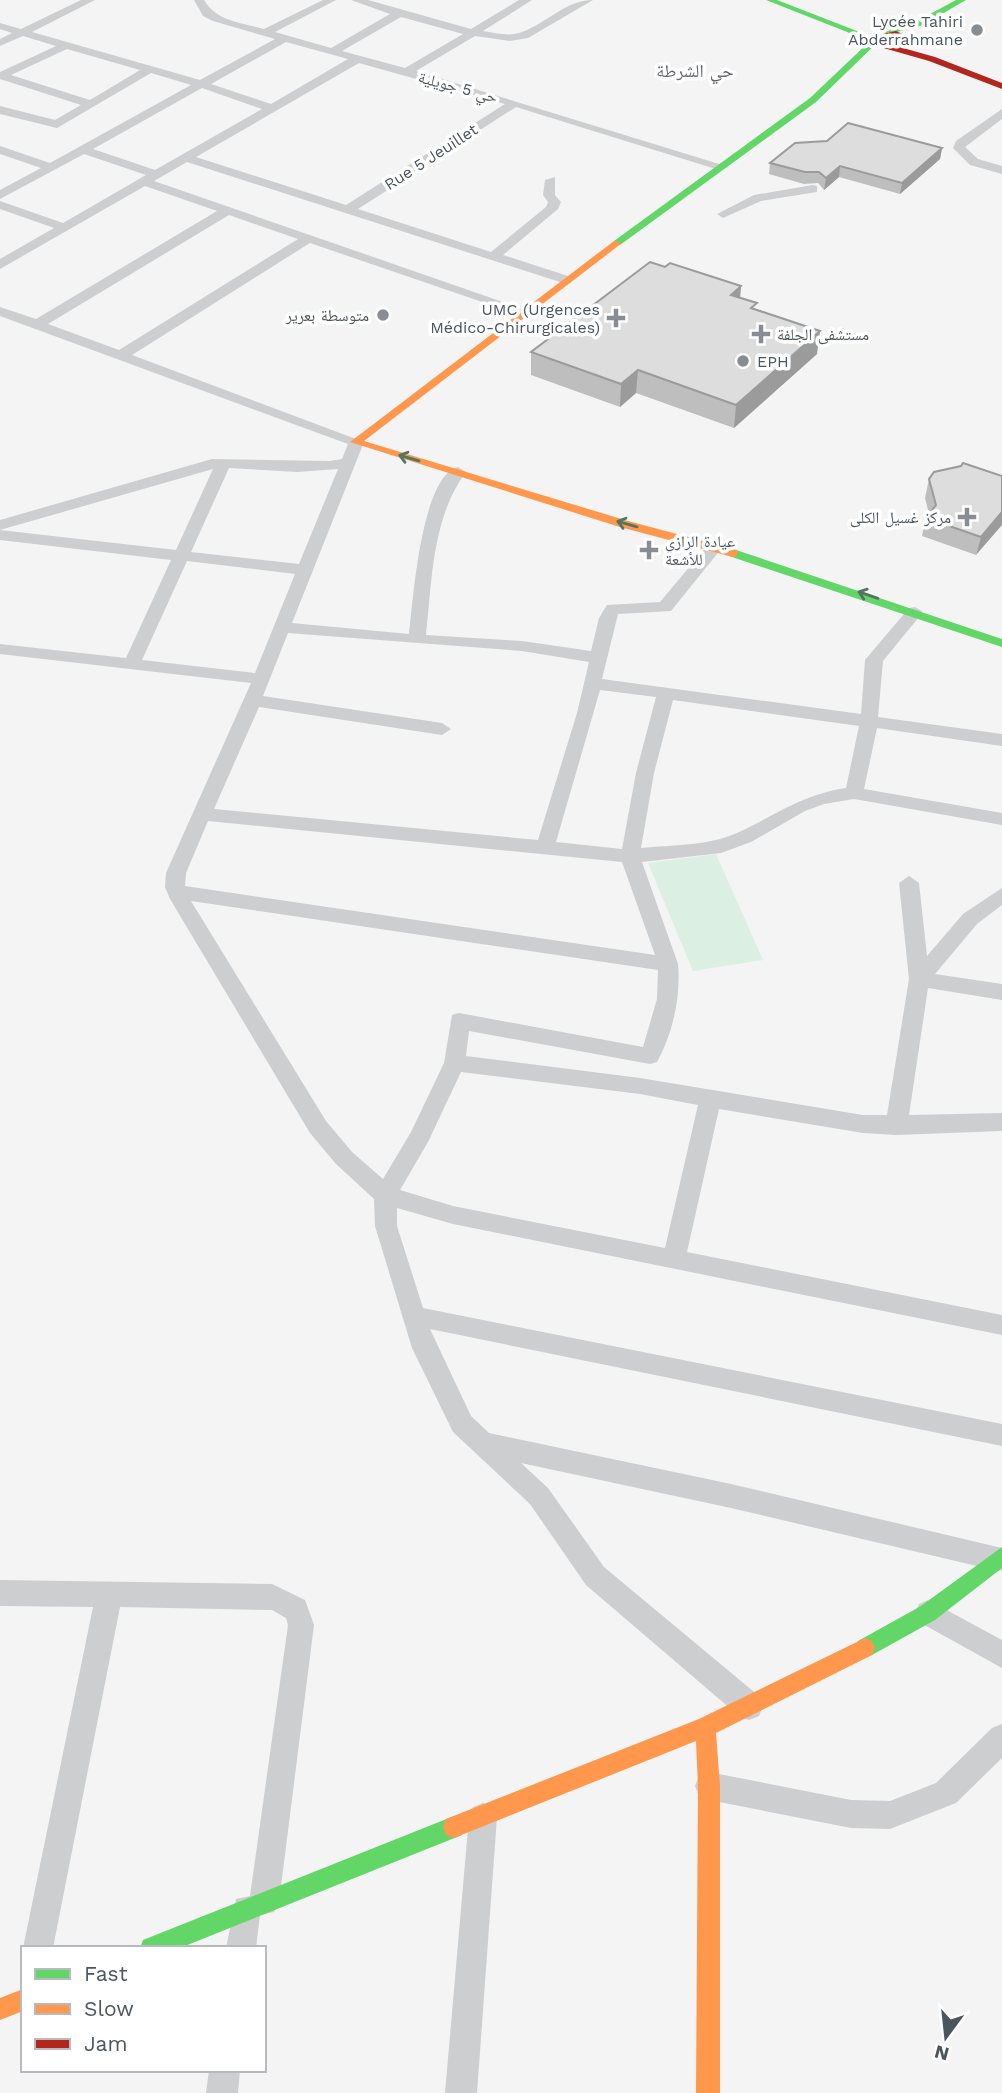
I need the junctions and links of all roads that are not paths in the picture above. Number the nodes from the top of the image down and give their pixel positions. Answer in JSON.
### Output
{"nodes":[{"id":1,"x":90,"y":0,"type":"edge"},
{"id":2,"x":199,"y":0,"type":"edge"},
{"id":3,"x":331,"y":0,"type":"edge"},
{"id":4,"x":356,"y":0,"type":"edge"},
{"id":5,"x":588,"y":0,"type":"edge"},
{"id":6,"x":770,"y":0,"type":"edge"},
{"id":7,"x":797,"y":0,"type":"edge"},
{"id":8,"x":962,"y":0,"type":"edge"},
{"id":9,"x":528,"y":3,"type":"edge"},
{"id":10,"x":400,"y":6,"type":"edge"},
{"id":11,"x":564,"y":14,"type":"junction"},
{"id":12,"x":0,"y":26,"type":"edge"},
{"id":13,"x":23,"y":32,"type":"junction"},
{"id":14,"x":477,"y":32,"type":"junction"},
{"id":15,"x":264,"y":33,"type":"junction"},
{"id":16,"x":283,"y":39,"type":"junction"},
{"id":17,"x":894,"y":40,"type":"junction"},
{"id":18,"x":0,"y":43,"type":"edge"},
{"id":19,"x":66,"y":45,"type":"junction"},
{"id":20,"x":330,"y":53,"type":"junction"},
{"id":21,"x":355,"y":60,"type":"junction"},
{"id":22,"x":149,"y":70,"type":"junction"},
{"id":23,"x":405,"y":73,"type":"junction"},
{"id":24,"x":1002,"y":73,"type":"edge"},
{"id":25,"x":843,"y":74,"type":"junction"},
{"id":26,"x":0,"y":76,"type":"edge"},
{"id":27,"x":200,"y":83,"type":"junction"},
{"id":28,"x":1002,"y":86,"type":"edge"},
{"id":29,"x":515,"y":103,"type":"junction"},
{"id":30,"x":91,"y":104,"type":"junction"},
{"id":31,"x":272,"y":108,"type":"junction"},
{"id":32,"x":0,"y":110,"type":"edge"},
{"id":33,"x":1002,"y":113,"type":"edge"},
{"id":34,"x":83,"y":149,"type":"junction"},
{"id":35,"x":0,"y":150,"type":"edge"},
{"id":36,"x":187,"y":158,"type":"junction"},
{"id":37,"x":51,"y":167,"type":"junction"},
{"id":38,"x":723,"y":167,"type":"junction"},
{"id":39,"x":1002,"y":170,"type":"edge"},
{"id":40,"x":151,"y":179,"type":"junction"},
{"id":41,"x":551,"y":180,"type":"dead end"},
{"id":42,"x":813,"y":189,"type":"dead end"},
{"id":43,"x":0,"y":195,"type":"edge"},
{"id":44,"x":0,"y":205,"type":"edge"},
{"id":45,"x":228,"y":210,"type":"junction"},
{"id":46,"x":346,"y":211,"type":"junction"},
{"id":47,"x":723,"y":214,"type":"dead end"},
{"id":48,"x":65,"y":228,"type":"junction"},
{"id":49,"x":309,"y":238,"type":"junction"},
{"id":50,"x":493,"y":257,"type":"junction"},
{"id":51,"x":0,"y":265,"type":"edge"},
{"id":52,"x":566,"y":280,"type":"junction"},
{"id":53,"x":0,"y":311,"type":"edge"},
{"id":54,"x":525,"y":312,"type":"junction"},
{"id":55,"x":36,"y":325,"type":"junction"},
{"id":56,"x":123,"y":354,"type":"junction"},
{"id":57,"x":356,"y":442,"type":"junction"},
{"id":58,"x":348,"y":462,"type":"junction"},
{"id":59,"x":223,"y":464,"type":"junction"},
{"id":60,"x":458,"y":472,"type":"junction"},
{"id":61,"x":0,"y":525,"type":"edge"},
{"id":62,"x":0,"y":535,"type":"edge"},
{"id":63,"x":713,"y":549,"type":"junction"},
{"id":64,"x":181,"y":557,"type":"junction"},
{"id":65,"x":305,"y":570,"type":"junction"},
{"id":66,"x":915,"y":612,"type":"junction"},
{"id":67,"x":281,"y":627,"type":"junction"},
{"id":68,"x":417,"y":640,"type":"junction"},
{"id":69,"x":1002,"y":643,"type":"edge"},
{"id":70,"x":0,"y":649,"type":"edge"},
{"id":71,"x":598,"y":658,"type":"junction"},
{"id":72,"x":132,"y":664,"type":"junction"},
{"id":73,"x":261,"y":679,"type":"junction"},
{"id":74,"x":593,"y":683,"type":"junction"},
{"id":75,"x":666,"y":693,"type":"junction"},
{"id":76,"x":253,"y":700,"type":"junction"},
{"id":77,"x":869,"y":722,"type":"junction"},
{"id":78,"x":442,"y":729,"type":"dead end"},
{"id":79,"x":1002,"y":740,"type":"edge"},
{"id":80,"x":854,"y":793,"type":"junction"},
{"id":81,"x":200,"y":814,"type":"junction"},
{"id":82,"x":1002,"y":819,"type":"edge"},
{"id":83,"x":545,"y":848,"type":"junction"},
{"id":84,"x":630,"y":856,"type":"junction"},
{"id":85,"x":909,"y":883,"type":"dead end"},
{"id":86,"x":177,"y":892,"type":"junction"},
{"id":87,"x":1002,"y":895,"type":"edge"},
{"id":88,"x":668,"y":964,"type":"junction"},
{"id":89,"x":919,"y":979,"type":"junction"},
{"id":90,"x":1002,"y":992,"type":"edge"},
{"id":91,"x":650,"y":1056,"type":"junction"},
{"id":92,"x":456,"y":1063,"type":"junction"},
{"id":93,"x":639,"y":1086,"type":"junction"},
{"id":94,"x":710,"y":1099,"type":"junction"},
{"id":95,"x":1002,"y":1122,"type":"edge"},
{"id":96,"x":896,"y":1126,"type":"junction"},
{"id":97,"x":386,"y":1195,"type":"junction"},
{"id":98,"x":674,"y":1258,"type":"junction"},
{"id":99,"x":414,"y":1316,"type":"junction"},
{"id":100,"x":1002,"y":1325,"type":"edge"},
{"id":101,"x":1002,"y":1435,"type":"edge"},
{"id":102,"x":481,"y":1443,"type":"junction"},
{"id":103,"x":1000,"y":1558,"type":"edge"},
{"id":104,"x":0,"y":1593,"type":"edge"},
{"id":105,"x":109,"y":1595,"type":"junction"},
{"id":106,"x":928,"y":1613,"type":"junction"},
{"id":107,"x":1002,"y":1655,"type":"edge"},
{"id":108,"x":749,"y":1706,"type":"junction"},
{"id":109,"x":705,"y":1727,"type":"junction"},
{"id":110,"x":1002,"y":1738,"type":"edge"},
{"id":111,"x":709,"y":1786,"type":"junction"},
{"id":112,"x":484,"y":1817,"type":"junction"},
{"id":113,"x":255,"y":1905,"type":"junction"},
{"id":114,"x":38,"y":1946,"type":"edge"},
{"id":115,"x":156,"y":1946,"type":"edge"},
{"id":116,"x":242,"y":1946,"type":"edge"},
{"id":117,"x":21,"y":2001,"type":"edge"},
{"id":118,"x":0,"y":2009,"type":"edge"},
{"id":119,"x":225,"y":2072,"type":"edge"},
{"id":120,"x":222,"y":2093,"type":"edge"},
{"id":121,"x":461,"y":2093,"type":"edge"},
{"id":122,"x":708,"y":2093,"type":"edge"}],
"edges":[{"from":1,"to":13,"type":"street"},
{"from":2,"to":15,"type":"street","name":"حي 5 جويلية"},
{"from":3,"to":15,"type":"street"},
{"from":4,"to":10,"type":"street"},
{"from":5,"to":11,"type":"street"},
{"from":6,"to":17,"type":"street"},
{"from":7,"to":17,"type":"street"},
{"from":8,"to":17,"type":"street"},
{"from":9,"to":11,"type":"street"},
{"from":9,"to":14,"type":"street"},
{"from":10,"to":14,"type":"street"},
{"from":10,"to":20,"type":"street"},
{"from":11,"to":14,"type":"street"},
{"from":12,"to":13,"type":"street"},
{"from":13,"to":18,"type":"street"},
{"from":13,"to":19,"type":"street"},
{"from":14,"to":23,"type":"street"},
{"from":15,"to":16,"type":"street","name":"حي 5 جويلية"},
{"from":16,"to":20,"type":"street","name":"حي 5 جويلية"},
{"from":16,"to":27,"type":"street"},
{"from":17,"to":24,"type":"street"},
{"from":17,"to":25,"type":"street"},
{"from":17,"to":25,"type":"street"},
{"from":17,"to":28,"type":"street"},
{"from":19,"to":22,"type":"street"},
{"from":19,"to":26,"type":"street"},
{"from":20,"to":21,"type":"street","name":"حي 5 جويلية"},
{"from":21,"to":23,"type":"street","name":"حي 5 جويلية"},
{"from":21,"to":31,"type":"street"},
{"from":22,"to":27,"type":"street"},
{"from":22,"to":30,"type":"street"},
{"from":23,"to":29,"type":"street","name":"حي 5 جويلية"},
{"from":25,"to":38,"type":"street"},
{"from":26,"to":30,"type":"street"},
{"from":27,"to":31,"type":"street"},
{"from":27,"to":34,"type":"street"},
{"from":29,"to":38,"type":"street","name":"حي 5 جويلية"},
{"from":29,"to":46,"type":"street","name":"Rue 5 Jeuillet"},
{"from":30,"to":32,"type":"street"},
{"from":31,"to":36,"type":"street"},
{"from":33,"to":39,"type":"street"},
{"from":34,"to":37,"type":"street"},
{"from":34,"to":40,"type":"street"},
{"from":35,"to":37,"type":"street"},
{"from":36,"to":40,"type":"street"},
{"from":36,"to":46,"type":"street"},
{"from":37,"to":43,"type":"street"},
{"from":38,"to":52,"type":"street"},
{"from":40,"to":45,"type":"street"},
{"from":40,"to":48,"type":"street"},
{"from":41,"to":50,"type":"street"},
{"from":42,"to":47,"type":"street"},
{"from":44,"to":48,"type":"street"},
{"from":45,"to":49,"type":"street"},
{"from":45,"to":55,"type":"street"},
{"from":46,"to":50,"type":"street"},
{"from":48,"to":51,"type":"street"},
{"from":49,"to":54,"type":"street"},
{"from":49,"to":56,"type":"street"},
{"from":50,"to":52,"type":"street"},
{"from":52,"to":54,"type":"street"},
{"from":53,"to":55,"type":"street"},
{"from":54,"to":57,"type":"street"},
{"from":55,"to":56,"type":"street"},
{"from":56,"to":57,"type":"street"},
{"from":57,"to":58,"type":"street"},
{"from":60,"to":57,"type":"street","one_way":true},
{"from":58,"to":59,"type":"street"},
{"from":58,"to":65,"type":"street"},
{"from":59,"to":61,"type":"street"},
{"from":59,"to":64,"type":"street"},
{"from":63,"to":60,"type":"street","one_way":true},
{"from":60,"to":68,"type":"street"},
{"from":62,"to":64,"type":"street"},
{"from":66,"to":63,"type":"street","one_way":true},
{"from":63,"to":71,"type":"street"},
{"from":64,"to":65,"type":"street"},
{"from":64,"to":72,"type":"street"},
{"from":65,"to":67,"type":"street"},
{"from":66,"to":69,"type":"street"},
{"from":66,"to":77,"type":"street"},
{"from":67,"to":68,"type":"street"},
{"from":67,"to":73,"type":"street"},
{"from":68,"to":71,"type":"street"},
{"from":70,"to":72,"type":"street"},
{"from":71,"to":74,"type":"street"},
{"from":72,"to":73,"type":"street"},
{"from":73,"to":76,"type":"street"},
{"from":74,"to":75,"type":"street"},
{"from":74,"to":83,"type":"street"},
{"from":75,"to":77,"type":"street"},
{"from":75,"to":84,"type":"street"},
{"from":76,"to":78,"type":"street"},
{"from":76,"to":81,"type":"street"},
{"from":77,"to":79,"type":"street"},
{"from":77,"to":80,"type":"street"},
{"from":80,"to":82,"type":"street"},
{"from":80,"to":84,"type":"street"},
{"from":81,"to":83,"type":"street"},
{"from":81,"to":86,"type":"street"},
{"from":83,"to":84,"type":"street"},
{"from":84,"to":88,"type":"street"},
{"from":85,"to":89,"type":"street"},
{"from":86,"to":88,"type":"street"},
{"from":86,"to":97,"type":"street"},
{"from":87,"to":89,"type":"street"},
{"from":88,"to":91,"type":"street"},
{"from":89,"to":90,"type":"street"},
{"from":89,"to":96,"type":"street"},
{"from":91,"to":92,"type":"street"},
{"from":91,"to":93,"type":"street"},
{"from":92,"to":93,"type":"street"},
{"from":92,"to":97,"type":"street"},
{"from":93,"to":94,"type":"street"},
{"from":94,"to":96,"type":"street"},
{"from":94,"to":98,"type":"street"},
{"from":95,"to":96,"type":"street"},
{"from":97,"to":98,"type":"street"},
{"from":97,"to":99,"type":"street"},
{"from":98,"to":100,"type":"street"},
{"from":99,"to":101,"type":"street"},
{"from":99,"to":102,"type":"street"},
{"from":102,"to":103,"type":"street"},
{"from":102,"to":108,"type":"street"},
{"from":103,"to":106,"type":"street"},
{"from":104,"to":105,"type":"street"},
{"from":105,"to":113,"type":"street"},
{"from":105,"to":114,"type":"street"},
{"from":106,"to":107,"type":"street"},
{"from":106,"to":108,"type":"street"},
{"from":108,"to":109,"type":"street"},
{"from":109,"to":111,"type":"street"},
{"from":109,"to":112,"type":"street"},
{"from":110,"to":111,"type":"street"},
{"from":111,"to":122,"type":"street"},
{"from":112,"to":113,"type":"street"},
{"from":112,"to":121,"type":"street"},
{"from":113,"to":115,"type":"street"},
{"from":113,"to":116,"type":"street"},
{"from":117,"to":118,"type":"street"},
{"from":119,"to":120,"type":"street"}]}
